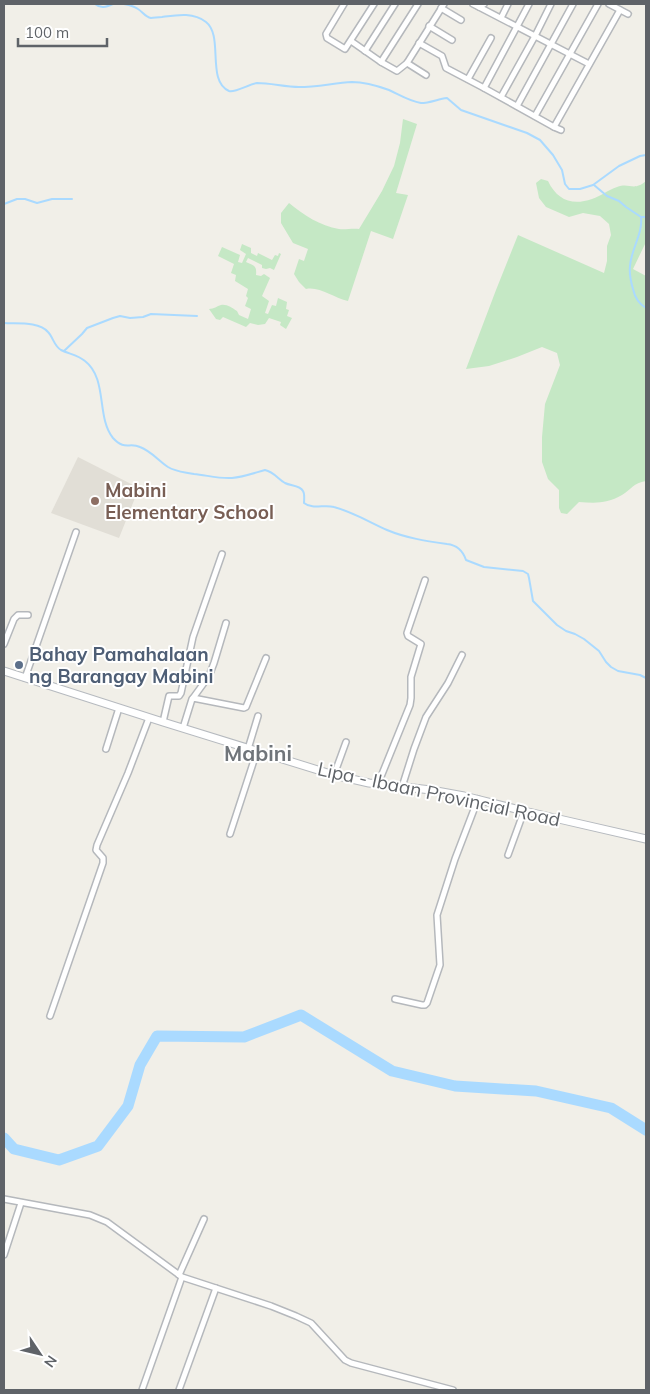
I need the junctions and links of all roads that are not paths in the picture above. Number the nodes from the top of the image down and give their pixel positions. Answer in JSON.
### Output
{"nodes":[{"id":1,"x":344,"y":4,"type":"edge"},
{"id":2,"x":374,"y":4,"type":"edge"},
{"id":3,"x":395,"y":4,"type":"edge"},
{"id":4,"x":418,"y":4,"type":"edge"},
{"id":5,"x":473,"y":4,"type":"edge"},
{"id":6,"x":508,"y":4,"type":"edge"},
{"id":7,"x":529,"y":4,"type":"edge"},
{"id":8,"x":551,"y":4,"type":"edge"},
{"id":9,"x":572,"y":4,"type":"edge"},
{"id":10,"x":598,"y":4,"type":"edge"},
{"id":11,"x":609,"y":4,"type":"edge"},
{"id":12,"x":482,"y":5,"type":"edge"},
{"id":13,"x":442,"y":6,"type":"edge"},
{"id":14,"x":620,"y":10,"type":"junction"},
{"id":15,"x":628,"y":14,"type":"dead end"},
{"id":16,"x":501,"y":18,"type":"junction"},
{"id":17,"x":461,"y":20,"type":"dead end"},
{"id":18,"x":429,"y":26,"type":"junction"},
{"id":19,"x":517,"y":28,"type":"junction"},
{"id":20,"x":535,"y":36,"type":"junction"},
{"id":21,"x":491,"y":38,"type":"dead end"},
{"id":22,"x":452,"y":40,"type":"dead end"},
{"id":23,"x":351,"y":41,"type":"junction"},
{"id":24,"x":418,"y":44,"type":"junction"},
{"id":25,"x":551,"y":44,"type":"junction"},
{"id":26,"x":365,"y":51,"type":"junction"},
{"id":27,"x":570,"y":54,"type":"junction"},
{"id":28,"x":381,"y":62,"type":"junction"},
{"id":29,"x":406,"y":63,"type":"junction"},
{"id":30,"x":589,"y":64,"type":"junction"},
{"id":31,"x":426,"y":75,"type":"dead end"},
{"id":32,"x":468,"y":79,"type":"junction"},
{"id":33,"x":484,"y":88,"type":"junction"},
{"id":34,"x":501,"y":97,"type":"junction"},
{"id":35,"x":516,"y":106,"type":"junction"},
{"id":36,"x":534,"y":116,"type":"junction"},
{"id":37,"x":554,"y":127,"type":"junction"},
{"id":38,"x":560,"y":130,"type":"dead end"},
{"id":39,"x":76,"y":532,"type":"dead end"},
{"id":40,"x":222,"y":554,"type":"dead end"},
{"id":41,"x":425,"y":580,"type":"dead end"},
{"id":42,"x":28,"y":615,"type":"dead end"},
{"id":43,"x":226,"y":623,"type":"dead end"},
{"id":44,"x":4,"y":644,"type":"edge"},
{"id":45,"x":462,"y":655,"type":"dead end"},
{"id":46,"x":266,"y":658,"type":"dead end"},
{"id":47,"x":4,"y":671,"type":"edge"},
{"id":48,"x":25,"y":678,"type":"junction"},
{"id":49,"x":193,"y":698,"type":"junction"},
{"id":50,"x":119,"y":708,"type":"junction"},
{"id":51,"x":258,"y":716,"type":"dead end"},
{"id":52,"x":149,"y":718,"type":"junction"},
{"id":53,"x":163,"y":722,"type":"junction"},
{"id":54,"x":183,"y":728,"type":"junction"},
{"id":55,"x":346,"y":742,"type":"dead end"},
{"id":56,"x":106,"y":749,"type":"dead end"},
{"id":57,"x":248,"y":749,"type":"junction"},
{"id":58,"x":257,"y":751,"type":"junction"},
{"id":59,"x":334,"y":775,"type":"junction"},
{"id":60,"x":378,"y":784,"type":"junction"},
{"id":61,"x":402,"y":787,"type":"junction"},
{"id":62,"x":478,"y":799,"type":"junction"},
{"id":63,"x":524,"y":811,"type":"junction"},
{"id":64,"x":230,"y":834,"type":"dead end"},
{"id":65,"x":646,"y":838,"type":"edge"},
{"id":66,"x":508,"y":855,"type":"dead end"},
{"id":67,"x":395,"y":999,"type":"dead end"},
{"id":68,"x":50,"y":1016,"type":"dead end"},
{"id":69,"x":4,"y":1199,"type":"edge"},
{"id":70,"x":20,"y":1203,"type":"junction"},
{"id":71,"x":204,"y":1219,"type":"dead end"},
{"id":72,"x":4,"y":1255,"type":"edge"},
{"id":73,"x":181,"y":1276,"type":"junction"},
{"id":74,"x":216,"y":1288,"type":"junction"},
{"id":75,"x":142,"y":1390,"type":"edge"},
{"id":76,"x":179,"y":1390,"type":"edge"},
{"id":77,"x":453,"y":1390,"type":"edge"}],
"edges":[{"from":1,"to":23,"type":"street"},
{"from":2,"to":23,"type":"street"},
{"from":3,"to":26,"type":"street"},
{"from":4,"to":28,"type":"street"},
{"from":5,"to":12,"type":"street"},
{"from":6,"to":16,"type":"street"},
{"from":7,"to":19,"type":"street"},
{"from":8,"to":20,"type":"street"},
{"from":9,"to":25,"type":"street"},
{"from":10,"to":27,"type":"street"},
{"from":11,"to":14,"type":"street"},
{"from":12,"to":16,"type":"street"},
{"from":13,"to":17,"type":"street"},
{"from":13,"to":18,"type":"street"},
{"from":14,"to":15,"type":"street"},
{"from":14,"to":30,"type":"street"},
{"from":16,"to":19,"type":"street"},
{"from":18,"to":22,"type":"street"},
{"from":18,"to":24,"type":"street"},
{"from":19,"to":20,"type":"street"},
{"from":19,"to":33,"type":"street"},
{"from":20,"to":25,"type":"street"},
{"from":20,"to":34,"type":"street"},
{"from":21,"to":32,"type":"street"},
{"from":23,"to":26,"type":"street"},
{"from":24,"to":29,"type":"street"},
{"from":24,"to":32,"type":"street"},
{"from":25,"to":27,"type":"street"},
{"from":25,"to":35,"type":"street"},
{"from":26,"to":28,"type":"street"},
{"from":27,"to":30,"type":"street"},
{"from":27,"to":36,"type":"street"},
{"from":28,"to":29,"type":"street"},
{"from":29,"to":31,"type":"street"},
{"from":30,"to":37,"type":"street"},
{"from":32,"to":33,"type":"street"},
{"from":33,"to":34,"type":"street"},
{"from":34,"to":35,"type":"street"},
{"from":35,"to":36,"type":"street"},
{"from":36,"to":37,"type":"street"},
{"from":37,"to":38,"type":"street"},
{"from":39,"to":48,"type":"street"},
{"from":40,"to":53,"type":"street"},
{"from":41,"to":60,"type":"street"},
{"from":42,"to":44,"type":"street"},
{"from":43,"to":49,"type":"street"},
{"from":45,"to":61,"type":"street"},
{"from":46,"to":49,"type":"street"},
{"from":47,"to":48,"type":"main road","name":"Lipa - Ibaan Provincial Road"},
{"from":48,"to":50,"type":"main road","name":"Lipa - Ibaan Provincial Road"},
{"from":49,"to":54,"type":"street"},
{"from":50,"to":52,"type":"main road","name":"Lipa - Ibaan Provincial Road"},
{"from":50,"to":56,"type":"street"},
{"from":51,"to":57,"type":"street"},
{"from":52,"to":53,"type":"main road","name":"Lipa - Ibaan Provincial Road"},
{"from":52,"to":68,"type":"street"},
{"from":53,"to":54,"type":"main road","name":"Lipa - Ibaan Provincial Road"},
{"from":54,"to":57,"type":"main road","name":"Lipa - Ibaan Provincial Road"},
{"from":55,"to":59,"type":"street"},
{"from":57,"to":58,"type":"main road","name":"Lipa - Ibaan Provincial Road"},
{"from":58,"to":59,"type":"main road","name":"Lipa - Ibaan Provincial Road"},
{"from":58,"to":64,"type":"street"},
{"from":59,"to":60,"type":"main road","name":"Lipa - Ibaan Provincial Road"},
{"from":60,"to":61,"type":"main road","name":"Lipa - Ibaan Provincial Road"},
{"from":61,"to":62,"type":"main road","name":"Lipa - Ibaan Provincial Road"},
{"from":62,"to":63,"type":"main road","name":"Lipa - Ibaan Provincial Road"},
{"from":62,"to":67,"type":"street"},
{"from":63,"to":65,"type":"main road","name":"Lipa - Ibaan Provincial Road"},
{"from":63,"to":66,"type":"street"},
{"from":69,"to":70,"type":"street"},
{"from":70,"to":72,"type":"street"},
{"from":70,"to":73,"type":"street"},
{"from":71,"to":73,"type":"street"},
{"from":73,"to":74,"type":"street"},
{"from":73,"to":75,"type":"street"},
{"from":74,"to":76,"type":"street"},
{"from":74,"to":77,"type":"street"}]}
